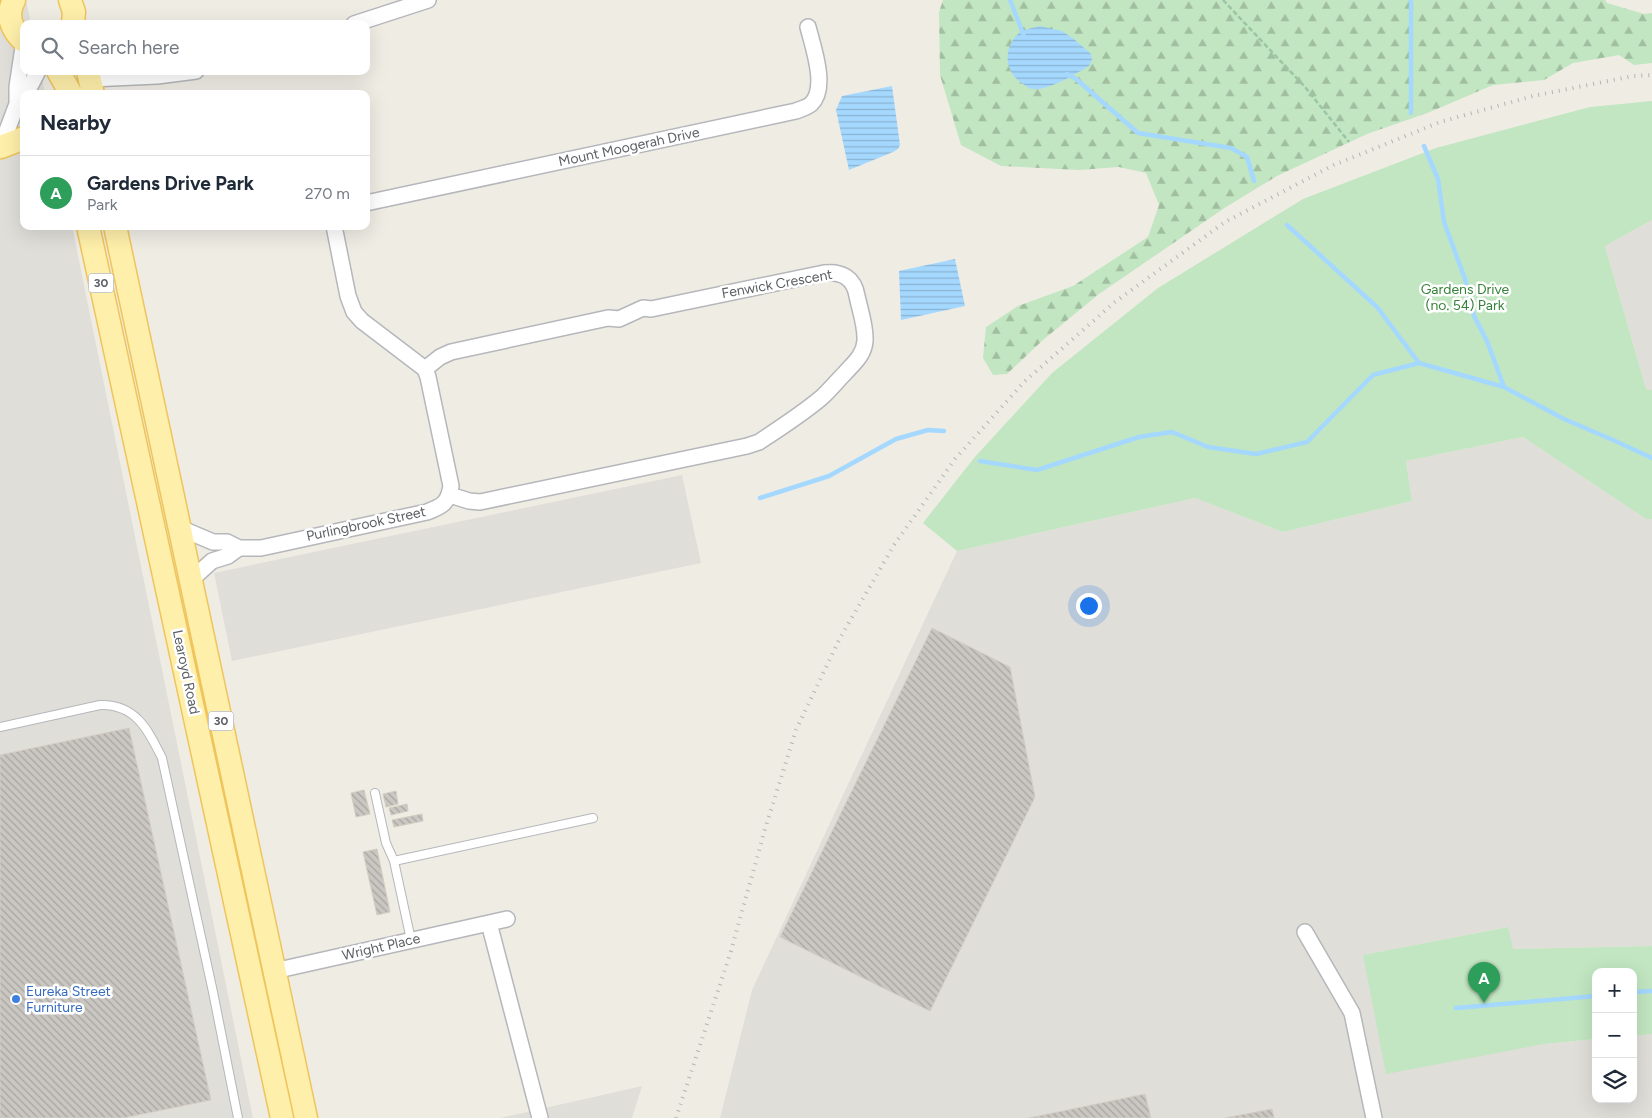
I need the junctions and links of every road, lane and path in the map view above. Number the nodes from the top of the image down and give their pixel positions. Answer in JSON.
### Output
{"nodes":[{"id":1,"x":14,"y":0,"type":"edge"},
{"id":2,"x":70,"y":0,"type":"edge"},
{"id":3,"x":428,"y":0,"type":"edge"},
{"id":4,"x":1223,"y":0,"type":"edge"},
{"id":5,"x":73,"y":20,"type":"edge"},
{"id":6,"x":366,"y":20,"type":"edge"},
{"id":7,"x":808,"y":27,"type":"dead end"},
{"id":8,"x":20,"y":37,"type":"edge"},
{"id":9,"x":20,"y":68,"type":"edge"},
{"id":10,"x":36,"y":75,"type":"edge"},
{"id":11,"x":60,"y":75,"type":"edge"},
{"id":12,"x":165,"y":75,"type":"edge"},
{"id":13,"x":90,"y":81,"type":"edge"},
{"id":14,"x":27,"y":90,"type":"edge"},
{"id":15,"x":69,"y":90,"type":"edge"},
{"id":16,"x":20,"y":94,"type":"edge"},
{"id":17,"x":20,"y":103,"type":"edge"},
{"id":18,"x":20,"y":140,"type":"edge"},
{"id":19,"x":1350,"y":142,"type":"dead end"},
{"id":20,"x":0,"y":148,"type":"edge"},
{"id":21,"x":370,"y":202,"type":"edge"},
{"id":22,"x":89,"y":230,"type":"edge"},
{"id":23,"x":116,"y":230,"type":"edge"},
{"id":24,"x":335,"y":230,"type":"edge"},
{"id":25,"x":425,"y":369,"type":"junction"},
{"id":26,"x":450,"y":495,"type":"junction"},
{"id":27,"x":180,"y":528,"type":"junction"},
{"id":28,"x":238,"y":548,"type":"junction"},
{"id":29,"x":191,"y":580,"type":"junction"},
{"id":30,"x":0,"y":727,"type":"edge"},
{"id":31,"x":375,"y":793,"type":"dead end"},
{"id":32,"x":593,"y":818,"type":"dead end"},
{"id":33,"x":394,"y":861,"type":"junction"},
{"id":34,"x":507,"y":919,"type":"dead end"},
{"id":35,"x":489,"y":923,"type":"junction"},
{"id":36,"x":1305,"y":932,"type":"dead end"},
{"id":37,"x":411,"y":940,"type":"junction"},
{"id":38,"x":274,"y":971,"type":"junction"},
{"id":39,"x":238,"y":1118,"type":"edge"},
{"id":40,"x":282,"y":1118,"type":"edge"},
{"id":41,"x":306,"y":1118,"type":"edge"},
{"id":42,"x":540,"y":1118,"type":"edge"},
{"id":43,"x":1374,"y":1118,"type":"edge"}],
"edges":[{"from":1,"to":8,"type":"main road"},
{"from":2,"to":5,"type":"main road"},
{"from":3,"to":6,"type":"street"},
{"from":4,"to":19,"type":"path"},
{"from":7,"to":21,"type":"street","name":"Mount Moogerah Drive"},
{"from":9,"to":16,"type":"street"},
{"from":10,"to":14,"type":"street"},
{"from":11,"to":15,"type":"main road"},
{"from":12,"to":13,"type":"street"},
{"from":17,"to":20,"type":"street"},
{"from":18,"to":20,"type":"main road"},
{"from":22,"to":40,"type":"main road","name":"Learoyd Road","number":"30"},
{"from":23,"to":27,"type":"main road","name":"Learoyd Road","number":"30"},
{"from":24,"to":25,"type":"street"},
{"from":25,"to":26,"type":"street"},
{"from":25,"to":26,"type":"street","name":"Fenwick Crescent"},
{"from":26,"to":28,"type":"street","name":"Purlingbrook Street"},
{"from":27,"to":28,"type":"street","name":"Purlingbrook Street"},
{"from":27,"to":29,"type":"main road","name":"Learoyd Road","number":"30"},
{"from":28,"to":29,"type":"street","name":"Purlingbrook Street"},
{"from":29,"to":38,"type":"main road","name":"Learoyd Road","number":"30"},
{"from":30,"to":39,"type":"lane"},
{"from":31,"to":33,"type":"lane"},
{"from":32,"to":33,"type":"lane"},
{"from":33,"to":37,"type":"lane"},
{"from":34,"to":35,"type":"street","name":"Wright Place"},
{"from":35,"to":37,"type":"street","name":"Wright Place"},
{"from":35,"to":42,"type":"street"},
{"from":36,"to":43,"type":"street"},
{"from":37,"to":38,"type":"street","name":"Wright Place"},
{"from":38,"to":41,"type":"main road","name":"Learoyd Road","number":"30"}]}
